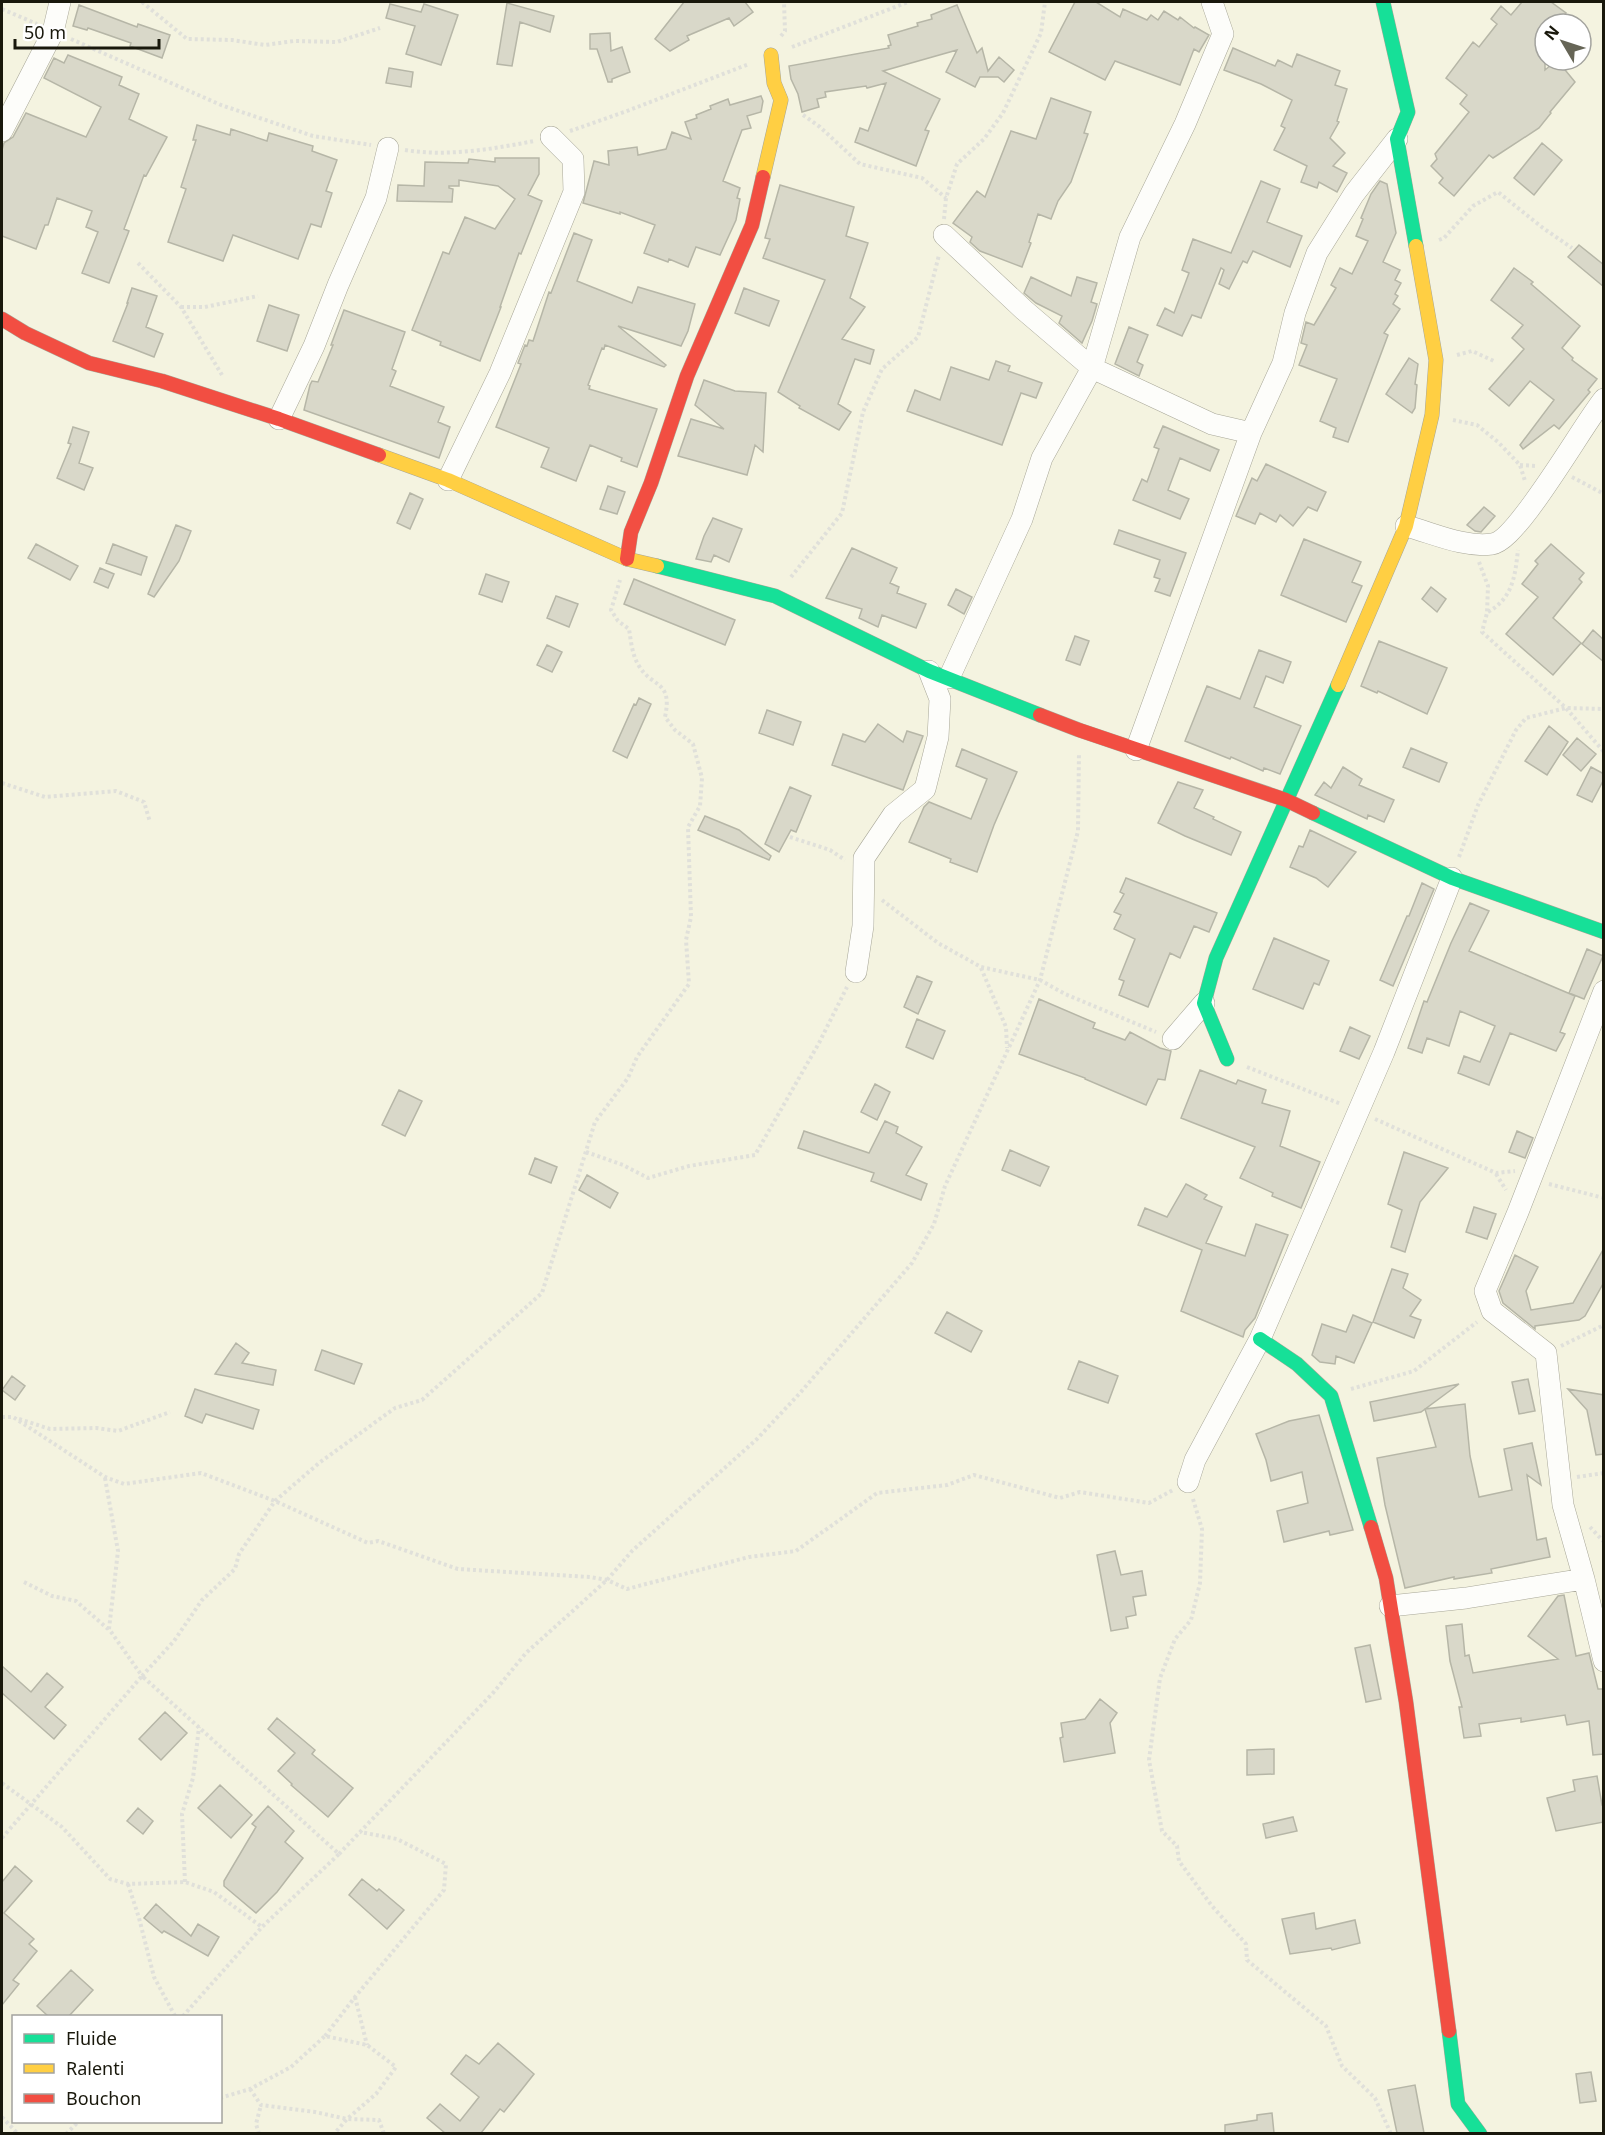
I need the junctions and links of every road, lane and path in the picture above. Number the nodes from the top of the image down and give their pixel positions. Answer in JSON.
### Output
{"nodes":[{"id":1,"x":60,"y":2,"type":"edge"},
{"id":2,"x":142,"y":2,"type":"edge"},
{"id":3,"x":784,"y":2,"type":"edge"},
{"id":4,"x":908,"y":2,"type":"edge"},
{"id":5,"x":1044,"y":2,"type":"edge"},
{"id":6,"x":1212,"y":2,"type":"edge"},
{"id":7,"x":1383,"y":2,"type":"edge"},
{"id":8,"x":2,"y":9,"type":"edge"},
{"id":9,"x":380,"y":28,"type":"dead end"},
{"id":10,"x":53,"y":32,"type":"junction"},
{"id":11,"x":771,"y":56,"type":"junction"},
{"id":12,"x":781,"y":100,"type":"junction"},
{"id":13,"x":2,"y":131,"type":"edge"},
{"id":14,"x":551,"y":137,"type":"junction"},
{"id":15,"x":1397,"y":139,"type":"junction"},
{"id":16,"x":388,"y":148,"type":"junction"},
{"id":17,"x":946,"y":198,"type":"junction"},
{"id":18,"x":944,"y":235,"type":"junction"},
{"id":19,"x":1416,"y":248,"type":"junction"},
{"id":20,"x":1572,"y":248,"type":"dead end"},
{"id":21,"x":138,"y":263,"type":"dead end"},
{"id":22,"x":258,"y":296,"type":"dead end"},
{"id":23,"x":181,"y":307,"type":"junction"},
{"id":24,"x":2,"y":319,"type":"edge"},
{"id":25,"x":1436,"y":360,"type":"junction"},
{"id":26,"x":1496,"y":362,"type":"dead end"},
{"id":27,"x":1092,"y":368,"type":"junction"},
{"id":28,"x":224,"y":378,"type":"dead end"},
{"id":29,"x":1604,"y":399,"type":"edge"},
{"id":30,"x":1432,"y":415,"type":"junction"},
{"id":31,"x":279,"y":419,"type":"junction"},
{"id":32,"x":1251,"y":433,"type":"junction"},
{"id":33,"x":448,"y":480,"type":"junction"},
{"id":34,"x":1532,"y":505,"type":"junction"},
{"id":35,"x":1406,"y":526,"type":"junction"},
{"id":36,"x":1511,"y":531,"type":"junction"},
{"id":37,"x":1472,"y":544,"type":"junction"},
{"id":38,"x":627,"y":559,"type":"junction"},
{"id":39,"x":775,"y":596,"type":"junction"},
{"id":40,"x":1487,"y":613,"type":"junction"},
{"id":41,"x":929,"y":671,"type":"junction"},
{"id":42,"x":949,"y":678,"type":"junction"},
{"id":43,"x":1566,"y":708,"type":"junction"},
{"id":44,"x":1604,"y":709,"type":"edge"},
{"id":45,"x":1079,"y":730,"type":"junction"},
{"id":46,"x":1136,"y":750,"type":"junction"},
{"id":47,"x":1604,"y":752,"type":"edge"},
{"id":48,"x":2,"y":783,"type":"edge"},
{"id":49,"x":1286,"y":800,"type":"junction"},
{"id":50,"x":150,"y":822,"type":"dead end"},
{"id":51,"x":790,"y":837,"type":"dead end"},
{"id":52,"x":1452,"y":878,"type":"junction"},
{"id":53,"x":862,"y":879,"type":"junction"},
{"id":54,"x":1604,"y":932,"type":"edge"},
{"id":55,"x":981,"y":967,"type":"junction"},
{"id":56,"x":856,"y":972,"type":"joint"},
{"id":57,"x":1040,"y":980,"type":"junction"},
{"id":58,"x":1604,"y":991,"type":"edge"},
{"id":59,"x":1204,"y":1003,"type":"junction"},
{"id":60,"x":1173,"y":1039,"type":"joint"},
{"id":61,"x":1007,"y":1049,"type":"junction"},
{"id":62,"x":1227,"y":1059,"type":"joint"},
{"id":63,"x":1357,"y":1111,"type":"junction"},
{"id":64,"x":586,"y":1152,"type":"junction"},
{"id":65,"x":1496,"y":1173,"type":"dead end"},
{"id":66,"x":1530,"y":1180,"type":"junction"},
{"id":67,"x":1604,"y":1198,"type":"edge"},
{"id":68,"x":1492,"y":1311,"type":"junction"},
{"id":69,"x":1604,"y":1325,"type":"edge"},
{"id":70,"x":1260,"y":1340,"type":"junction"},
{"id":71,"x":1546,"y":1353,"type":"junction"},
{"id":72,"x":1330,"y":1395,"type":"junction"},
{"id":73,"x":170,"y":1412,"type":"dead end"},
{"id":74,"x":2,"y":1417,"type":"edge"},
{"id":75,"x":13,"y":1417,"type":"junction"},
{"id":76,"x":105,"y":1477,"type":"junction"},
{"id":77,"x":1188,"y":1482,"type":"junction"},
{"id":78,"x":275,"y":1501,"type":"junction"},
{"id":79,"x":1584,"y":1579,"type":"junction"},
{"id":80,"x":608,"y":1580,"type":"junction"},
{"id":81,"x":24,"y":1582,"type":"dead end"},
{"id":82,"x":1390,"y":1606,"type":"junction"},
{"id":83,"x":108,"y":1629,"type":"junction"},
{"id":84,"x":1604,"y":1661,"type":"edge"},
{"id":85,"x":142,"y":1676,"type":"junction"},
{"id":86,"x":199,"y":1726,"type":"junction"},
{"id":87,"x":2,"y":1784,"type":"edge"},
{"id":88,"x":31,"y":1805,"type":"junction"},
{"id":89,"x":360,"y":1832,"type":"junction"},
{"id":90,"x":2,"y":1838,"type":"edge"},
{"id":91,"x":339,"y":1854,"type":"junction"},
{"id":92,"x":185,"y":1882,"type":"junction"},
{"id":93,"x":128,"y":1884,"type":"junction"},
{"id":94,"x":262,"y":1927,"type":"junction"},
{"id":95,"x":355,"y":1997,"type":"junction"},
{"id":96,"x":174,"y":2015,"type":"edge"},
{"id":97,"x":184,"y":2015,"type":"edge"},
{"id":98,"x":325,"y":2036,"type":"junction"},
{"id":99,"x":367,"y":2045,"type":"junction"},
{"id":100,"x":250,"y":2089,"type":"junction"},
{"id":101,"x":222,"y":2097,"type":"edge"},
{"id":102,"x":261,"y":2105,"type":"junction"},
{"id":103,"x":2,"y":2117,"type":"edge"},
{"id":104,"x":346,"y":2119,"type":"junction"},
{"id":105,"x":18,"y":2133,"type":"edge"},
{"id":106,"x":259,"y":2133,"type":"edge"},
{"id":107,"x":334,"y":2133,"type":"edge"},
{"id":108,"x":384,"y":2133,"type":"edge"},
{"id":109,"x":1391,"y":2133,"type":"edge"},
{"id":110,"x":1480,"y":2133,"type":"edge"}],
"edges":[{"from":1,"to":10,"type":"street"},
{"from":2,"to":9,"type":"path"},
{"from":3,"to":11,"type":"path"},
{"from":4,"to":11,"type":"path"},
{"from":5,"to":17,"type":"path"},
{"from":6,"to":27,"type":"street"},
{"from":7,"to":15,"type":"street"},
{"from":8,"to":10,"type":"path"},
{"from":10,"to":13,"type":"street"},
{"from":10,"to":16,"type":"path"},
{"from":11,"to":12,"type":"street"},
{"from":11,"to":14,"type":"path"},
{"from":12,"to":17,"type":"path"},
{"from":12,"to":38,"type":"street"},
{"from":14,"to":16,"type":"path"},
{"from":14,"to":33,"type":"street"},
{"from":15,"to":19,"type":"street"},
{"from":15,"to":32,"type":"street"},
{"from":16,"to":31,"type":"street"},
{"from":17,"to":18,"type":"path"},
{"from":18,"to":27,"type":"street"},
{"from":18,"to":39,"type":"path"},
{"from":19,"to":20,"type":"path"},
{"from":19,"to":25,"type":"street"},
{"from":21,"to":23,"type":"path"},
{"from":22,"to":23,"type":"path"},
{"from":23,"to":28,"type":"path"},
{"from":24,"to":31,"type":"street"},
{"from":25,"to":26,"type":"path"},
{"from":25,"to":30,"type":"street"},
{"from":27,"to":32,"type":"street"},
{"from":27,"to":42,"type":"street"},
{"from":29,"to":34,"type":"street"},
{"from":30,"to":34,"type":"path"},
{"from":30,"to":35,"type":"street"},
{"from":31,"to":33,"type":"street"},
{"from":32,"to":46,"type":"street"},
{"from":33,"to":38,"type":"street"},
{"from":34,"to":36,"type":"street"},
{"from":35,"to":37,"type":"street"},
{"from":35,"to":49,"type":"street"},
{"from":36,"to":37,"type":"street"},
{"from":36,"to":40,"type":"path"},
{"from":37,"to":40,"type":"path"},
{"from":38,"to":39,"type":"street"},
{"from":38,"to":64,"type":"path"},
{"from":39,"to":41,"type":"street"},
{"from":40,"to":43,"type":"path"},
{"from":41,"to":42,"type":"street"},
{"from":41,"to":53,"type":"street"},
{"from":42,"to":45,"type":"street"},
{"from":43,"to":44,"type":"path"},
{"from":43,"to":47,"type":"path"},
{"from":43,"to":52,"type":"path"},
{"from":45,"to":46,"type":"street"},
{"from":45,"to":57,"type":"path"},
{"from":46,"to":49,"type":"street"},
{"from":48,"to":50,"type":"path"},
{"from":49,"to":52,"type":"street"},
{"from":49,"to":59,"type":"street"},
{"from":51,"to":53,"type":"path"},
{"from":52,"to":54,"type":"street"},
{"from":52,"to":63,"type":"street"},
{"from":53,"to":55,"type":"path"},
{"from":53,"to":56,"type":"street"},
{"from":55,"to":57,"type":"path"},
{"from":55,"to":61,"type":"path"},
{"from":56,"to":64,"type":"path"},
{"from":57,"to":60,"type":"path"},
{"from":57,"to":61,"type":"path"},
{"from":58,"to":66,"type":"street"},
{"from":59,"to":60,"type":"street"},
{"from":59,"to":62,"type":"street"},
{"from":61,"to":80,"type":"path"},
{"from":62,"to":63,"type":"path"},
{"from":63,"to":65,"type":"path"},
{"from":63,"to":70,"type":"street"},
{"from":64,"to":78,"type":"path"},
{"from":66,"to":67,"type":"path"},
{"from":66,"to":68,"type":"street"},
{"from":68,"to":71,"type":"street"},
{"from":68,"to":72,"type":"path"},
{"from":69,"to":71,"type":"path"},
{"from":70,"to":72,"type":"street"},
{"from":70,"to":77,"type":"street"},
{"from":71,"to":79,"type":"street"},
{"from":72,"to":82,"type":"street"},
{"from":73,"to":75,"type":"path"},
{"from":74,"to":75,"type":"path"},
{"from":75,"to":76,"type":"path"},
{"from":76,"to":78,"type":"path"},
{"from":76,"to":83,"type":"path"},
{"from":77,"to":80,"type":"path"},
{"from":77,"to":109,"type":"path"},
{"from":78,"to":80,"type":"path"},
{"from":78,"to":85,"type":"path"},
{"from":79,"to":82,"type":"street"},
{"from":79,"to":84,"type":"street"},
{"from":80,"to":89,"type":"path"},
{"from":81,"to":83,"type":"path"},
{"from":82,"to":110,"type":"street"},
{"from":83,"to":85,"type":"path"},
{"from":85,"to":86,"type":"path"},
{"from":85,"to":88,"type":"path"},
{"from":86,"to":91,"type":"path"},
{"from":86,"to":92,"type":"path"},
{"from":87,"to":88,"type":"path"},
{"from":88,"to":90,"type":"path"},
{"from":88,"to":93,"type":"path"},
{"from":89,"to":91,"type":"path"},
{"from":89,"to":95,"type":"path"},
{"from":91,"to":94,"type":"path"},
{"from":92,"to":93,"type":"path"},
{"from":92,"to":94,"type":"path"},
{"from":93,"to":96,"type":"path"},
{"from":94,"to":97,"type":"path"},
{"from":95,"to":98,"type":"path"},
{"from":95,"to":99,"type":"path"},
{"from":98,"to":99,"type":"path"},
{"from":98,"to":100,"type":"path"},
{"from":99,"to":104,"type":"path"},
{"from":100,"to":101,"type":"path"},
{"from":100,"to":102,"type":"path"},
{"from":102,"to":104,"type":"path"},
{"from":102,"to":106,"type":"path"},
{"from":103,"to":105,"type":"path"},
{"from":104,"to":107,"type":"path"},
{"from":104,"to":108,"type":"path"}]}
